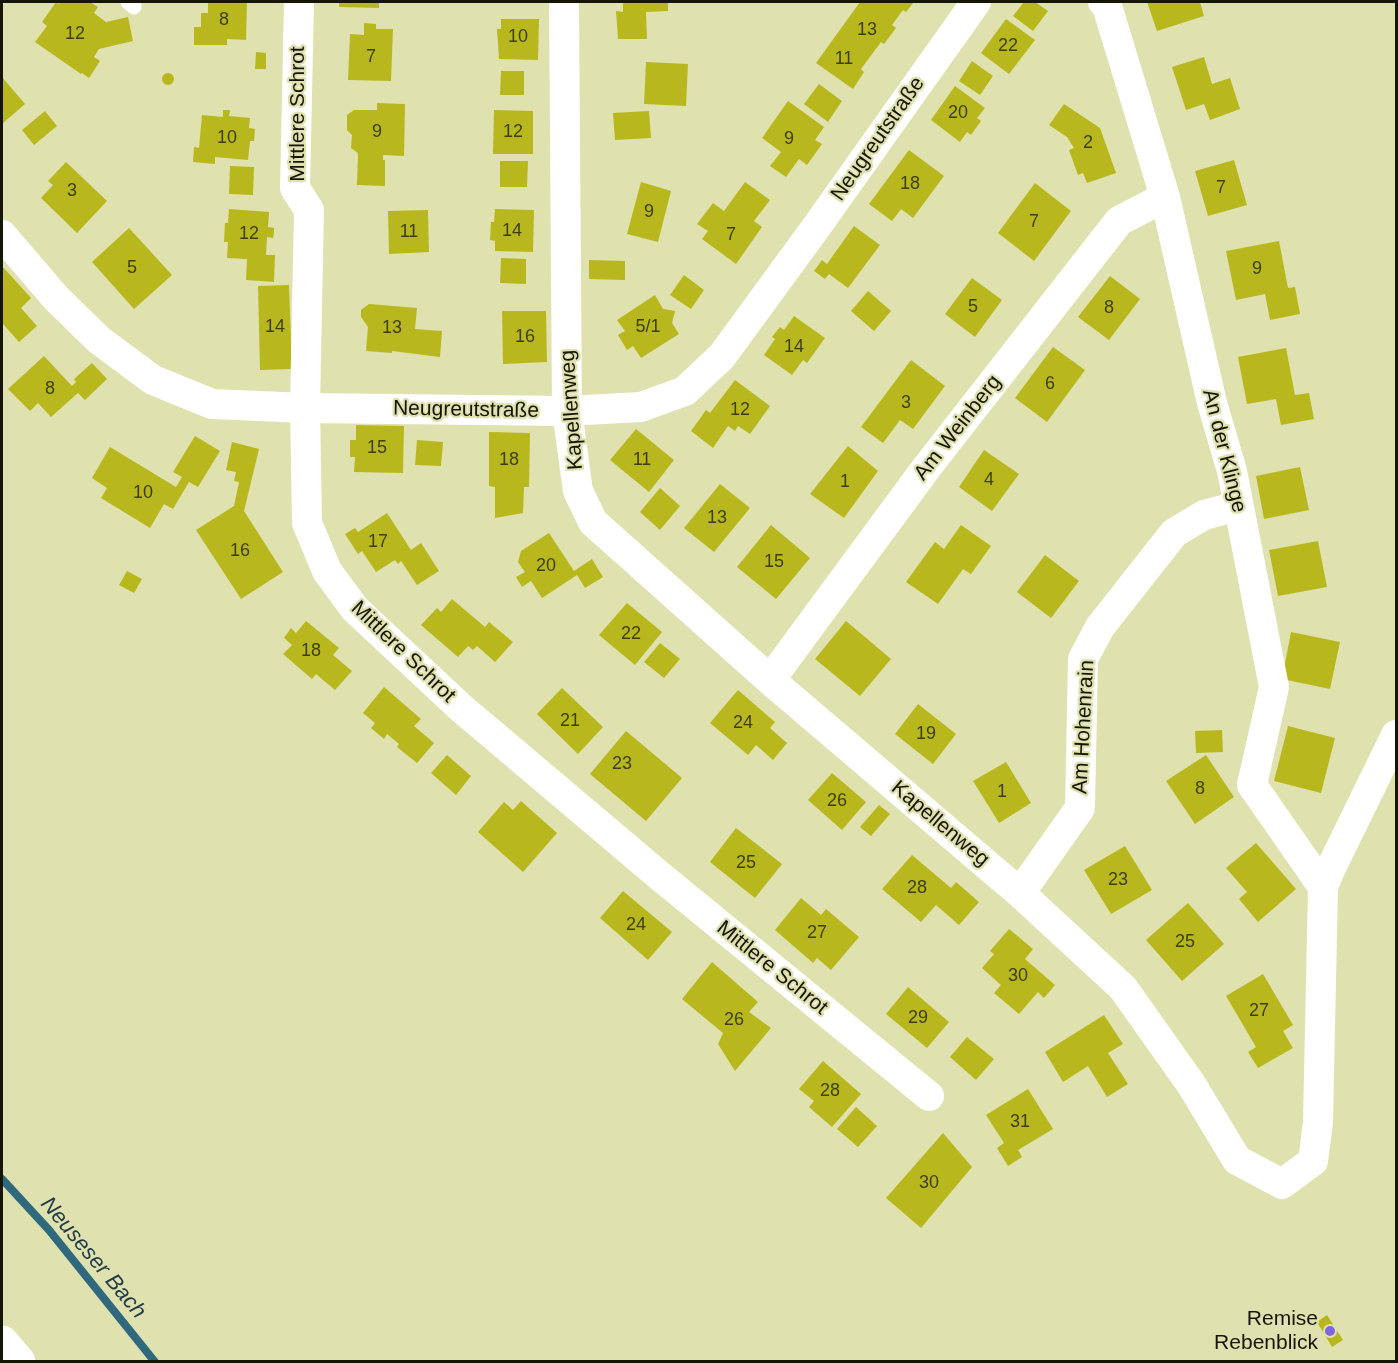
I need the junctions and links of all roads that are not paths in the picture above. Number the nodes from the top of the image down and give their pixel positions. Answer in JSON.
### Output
{"nodes":[{"id":1,"x":299,"y":2,"type":"edge"},
{"id":2,"x":564,"y":2,"type":"edge"},
{"id":3,"x":976,"y":2,"type":"edge"},
{"id":4,"x":1103,"y":2,"type":"edge"},
{"id":5,"x":1165,"y":197,"type":"junction"},
{"id":6,"x":2,"y":235,"type":"edge"},
{"id":7,"x":305,"y":408,"type":"junction"},
{"id":8,"x":567,"y":411,"type":"junction"},
{"id":9,"x":1238,"y":506,"type":"junction"},
{"id":10,"x":770,"y":680,"type":"junction"},
{"id":11,"x":1396,"y":735,"type":"edge"},
{"id":12,"x":1323,"y":887,"type":"junction"},
{"id":13,"x":1020,"y":893,"type":"junction"},
{"id":14,"x":930,"y":1096,"type":"dead end"},
{"id":15,"x":2,"y":1342,"type":"edge"},
{"id":16,"x":19,"y":1362,"type":"edge"}],
"edges":[{"from":1,"to":7,"type":"street","name":"Mittlere Schrot"},
{"from":2,"to":8,"type":"street","name":"Kapellenweg"},
{"from":3,"to":8,"type":"street","name":"Neugreutstraße"},
{"from":4,"to":5,"type":"street","name":"An der Klinge"},
{"from":5,"to":9,"type":"street","name":"An der Klinge"},
{"from":5,"to":10,"type":"street","name":"Am Weinberg"},
{"from":6,"to":7,"type":"street","name":"Neugreutstraße"},
{"from":7,"to":8,"type":"street","name":"Neugreutstraße"},
{"from":7,"to":14,"type":"street","name":"Mittlere Schrot"},
{"from":8,"to":10,"type":"street","name":"Kapellenweg"},
{"from":9,"to":12,"type":"street","name":"An der Klinge"},
{"from":9,"to":13,"type":"street","name":"Am Hohenrain"},
{"from":10,"to":13,"type":"street","name":"Kapellenweg"},
{"from":11,"to":12,"type":"street","name":"Kapellenweg"},
{"from":12,"to":13,"type":"street","name":"Kapellenweg"},
{"from":15,"to":16,"type":"street"}]}
